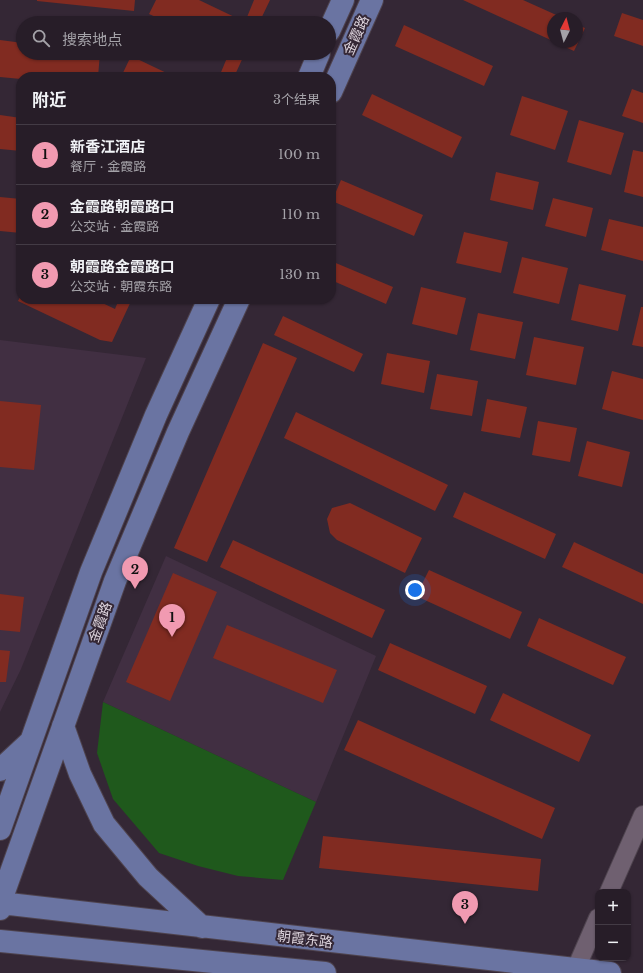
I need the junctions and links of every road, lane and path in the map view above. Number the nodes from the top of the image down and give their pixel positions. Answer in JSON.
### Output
{"nodes":[{"id":1,"x":343,"y":0,"type":"edge"},
{"id":2,"x":372,"y":0,"type":"edge"},
{"id":3,"x":336,"y":16,"type":"edge"},
{"id":4,"x":316,"y":60,"type":"edge"},
{"id":5,"x":311,"y":72,"type":"edge"},
{"id":6,"x":336,"y":81,"type":"edge"},
{"id":7,"x":207,"y":304,"type":"edge"},
{"id":8,"x":237,"y":304,"type":"edge"},
{"id":9,"x":64,"y":726,"type":"junction"},
{"id":10,"x":31,"y":741,"type":"junction"},
{"id":11,"x":0,"y":770,"type":"edge"},
{"id":12,"x":643,"y":815,"type":"edge"},
{"id":13,"x":0,"y":829,"type":"edge"},
{"id":14,"x":611,"y":889,"type":"edge"},
{"id":15,"x":0,"y":903,"type":"edge"},
{"id":16,"x":0,"y":909,"type":"edge"},
{"id":17,"x":595,"y":925,"type":"edge"},
{"id":18,"x":202,"y":927,"type":"junction"},
{"id":19,"x":0,"y":941,"type":"edge"},
{"id":20,"x":276,"y":968,"type":"junction"},
{"id":21,"x":575,"y":971,"type":"edge"},
{"id":22,"x":256,"y":973,"type":"edge"},
{"id":23,"x":325,"y":973,"type":"edge"},
{"id":24,"x":610,"y":973,"type":"edge"}],
"edges":[{"from":1,"to":3,"type":"main road","name":"金霞路"},
{"from":2,"to":6,"type":"main road","name":"金霞路"},
{"from":4,"to":5,"type":"main road","name":"金霞路"},
{"from":7,"to":10,"type":"main road","name":"金霞路"},
{"from":8,"to":9,"type":"main road","name":"金霞路"},
{"from":9,"to":15,"type":"main road","name":"金霞路"},
{"from":9,"to":18,"type":"main road"},
{"from":10,"to":11,"type":"main road"},
{"from":10,"to":13,"type":"main road","name":"金霞路"},
{"from":12,"to":14,"type":"street"},
{"from":15,"to":16,"type":"main road","name":"金霞路"},
{"from":15,"to":18,"type":"main road","name":"朝霞东路"},
{"from":17,"to":21,"type":"street"},
{"from":18,"to":21,"type":"main road","name":"朝霞东路"},
{"from":19,"to":20,"type":"main road"},
{"from":20,"to":22,"type":"main road"},
{"from":20,"to":23,"type":"main road"},
{"from":21,"to":24,"type":"main road","name":"朝霞东路"}]}
